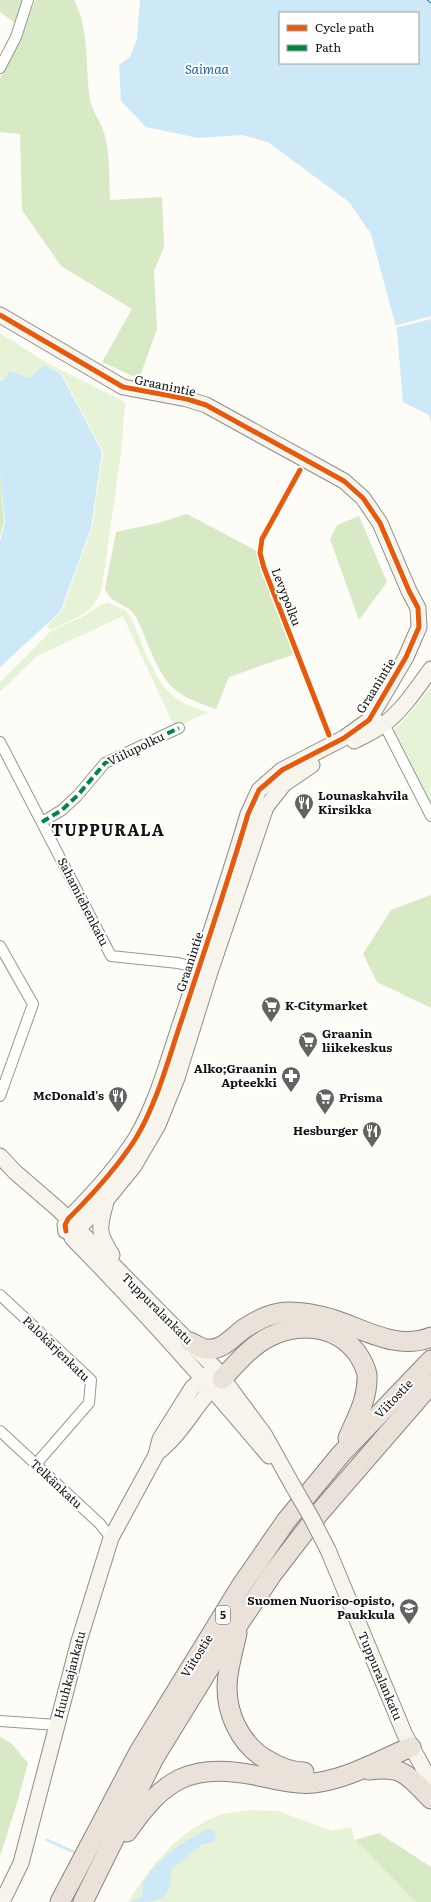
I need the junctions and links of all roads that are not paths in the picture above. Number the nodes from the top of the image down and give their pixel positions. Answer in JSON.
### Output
{"nodes":[{"id":1,"x":28,"y":0,"type":"edge"},
{"id":2,"x":0,"y":68,"type":"edge"},
{"id":3,"x":0,"y":315,"type":"edge"},
{"id":4,"x":418,"y":608,"type":"junction"},
{"id":5,"x":431,"y":617,"type":"edge"},
{"id":6,"x":431,"y":669,"type":"edge"},
{"id":7,"x":378,"y":720,"type":"junction"},
{"id":8,"x":179,"y":728,"type":"dead end"},
{"id":9,"x":0,"y":742,"type":"edge"},
{"id":10,"x":431,"y":816,"type":"edge"},
{"id":11,"x":42,"y":822,"type":"junction"},
{"id":12,"x":0,"y":946,"type":"edge"},
{"id":13,"x":204,"y":970,"type":"junction"},
{"id":14,"x":0,"y":1096,"type":"edge"},
{"id":15,"x":0,"y":1156,"type":"edge"},
{"id":16,"x":0,"y":1161,"type":"edge"},
{"id":17,"x":107,"y":1199,"type":"junction"},
{"id":18,"x":70,"y":1226,"type":"junction"},
{"id":19,"x":127,"y":1278,"type":"junction"},
{"id":20,"x":0,"y":1295,"type":"edge"},
{"id":21,"x":331,"y":1318,"type":"junction"},
{"id":22,"x":431,"y":1337,"type":"edge"},
{"id":23,"x":190,"y":1342,"type":"junction"},
{"id":24,"x":431,"y":1360,"type":"edge"},
{"id":25,"x":213,"y":1379,"type":"junction"},
{"id":26,"x":431,"y":1384,"type":"edge"},
{"id":27,"x":0,"y":1431,"type":"edge"},
{"id":28,"x":341,"y":1454,"type":"junction"},
{"id":29,"x":36,"y":1464,"type":"junction"},
{"id":30,"x":112,"y":1538,"type":"junction"},
{"id":31,"x":240,"y":1623,"type":"junction"},
{"id":32,"x":0,"y":1721,"type":"edge"},
{"id":33,"x":57,"y":1726,"type":"junction"},
{"id":34,"x":408,"y":1741,"type":"junction"},
{"id":35,"x":263,"y":1777,"type":"junction"},
{"id":36,"x":431,"y":1782,"type":"edge"},
{"id":37,"x":431,"y":1800,"type":"edge"},
{"id":38,"x":96,"y":1876,"type":"junction"},
{"id":39,"x":2,"y":1902,"type":"edge"},
{"id":40,"x":60,"y":1902,"type":"edge"},
{"id":41,"x":84,"y":1902,"type":"edge"}],
"edges":[{"from":1,"to":2,"type":"street"},
{"from":3,"to":4,"type":"street","name":"Graanintie"},
{"from":4,"to":5,"type":"street","name":"Graanintie"},
{"from":4,"to":7,"type":"street","name":"Graanintie"},
{"from":6,"to":7,"type":"street","name":"Graanintie"},
{"from":7,"to":10,"type":"street"},
{"from":7,"to":13,"type":"street","name":"Graanintie"},
{"from":8,"to":11,"type":"street","name":"Viilupolku"},
{"from":9,"to":11,"type":"street","name":"Sahamiehenkatu"},
{"from":11,"to":13,"type":"street","name":"Sahamiehenkatu"},
{"from":12,"to":14,"type":"street"},
{"from":13,"to":17,"type":"street","name":"Graanintie"},
{"from":13,"to":18,"type":"street","name":"Graanintie"},
{"from":15,"to":18,"type":"street","name":"Tuppuralankatu"},
{"from":16,"to":18,"type":"street","name":"Tuppuralankatu"},
{"from":17,"to":18,"type":"street","name":"Graanintie"},
{"from":17,"to":19,"type":"street"},
{"from":18,"to":19,"type":"street","name":"Tuppuralankatu"},
{"from":18,"to":25,"type":"street","name":"Tuppuralankatu"},
{"from":19,"to":23,"type":"street","name":"Tuppuralankatu"},
{"from":20,"to":29,"type":"street","name":"Palokärjenkatu"},
{"from":21,"to":22,"type":"highway"},
{"from":21,"to":23,"type":"highway"},
{"from":21,"to":25,"type":"highway"},
{"from":23,"to":25,"type":"street","name":"Tuppuralankatu"},
{"from":24,"to":28,"type":"highway","name":"Viitostie","number":"5"},
{"from":25,"to":28,"type":"highway"},
{"from":25,"to":30,"type":"street","name":"Huuhkajankatu"},
{"from":25,"to":34,"type":"street","name":"Tuppuralankatu","bridge":true},
{"from":26,"to":31,"type":"highway","name":"Viitostie","number":"5"},
{"from":27,"to":29,"type":"street","name":"Telkänkatu"},
{"from":28,"to":40,"type":"highway","name":"Viitostie","number":"5"},
{"from":29,"to":30,"type":"street","name":"Telkänkatu"},
{"from":30,"to":33,"type":"street","name":"Huuhkajankatu"},
{"from":31,"to":34,"type":"highway"},
{"from":31,"to":38,"type":"highway","name":"Viitostie","number":"5"},
{"from":32,"to":33,"type":"street"},
{"from":33,"to":39,"type":"street","name":"Huuhkajankatu"},
{"from":34,"to":35,"type":"highway"},
{"from":34,"to":36,"type":"street","name":"Tuppuralankatu"},
{"from":35,"to":37,"type":"highway"},
{"from":35,"to":38,"type":"highway"},
{"from":38,"to":41,"type":"highway","name":"Viitostie","number":"5"}]}
